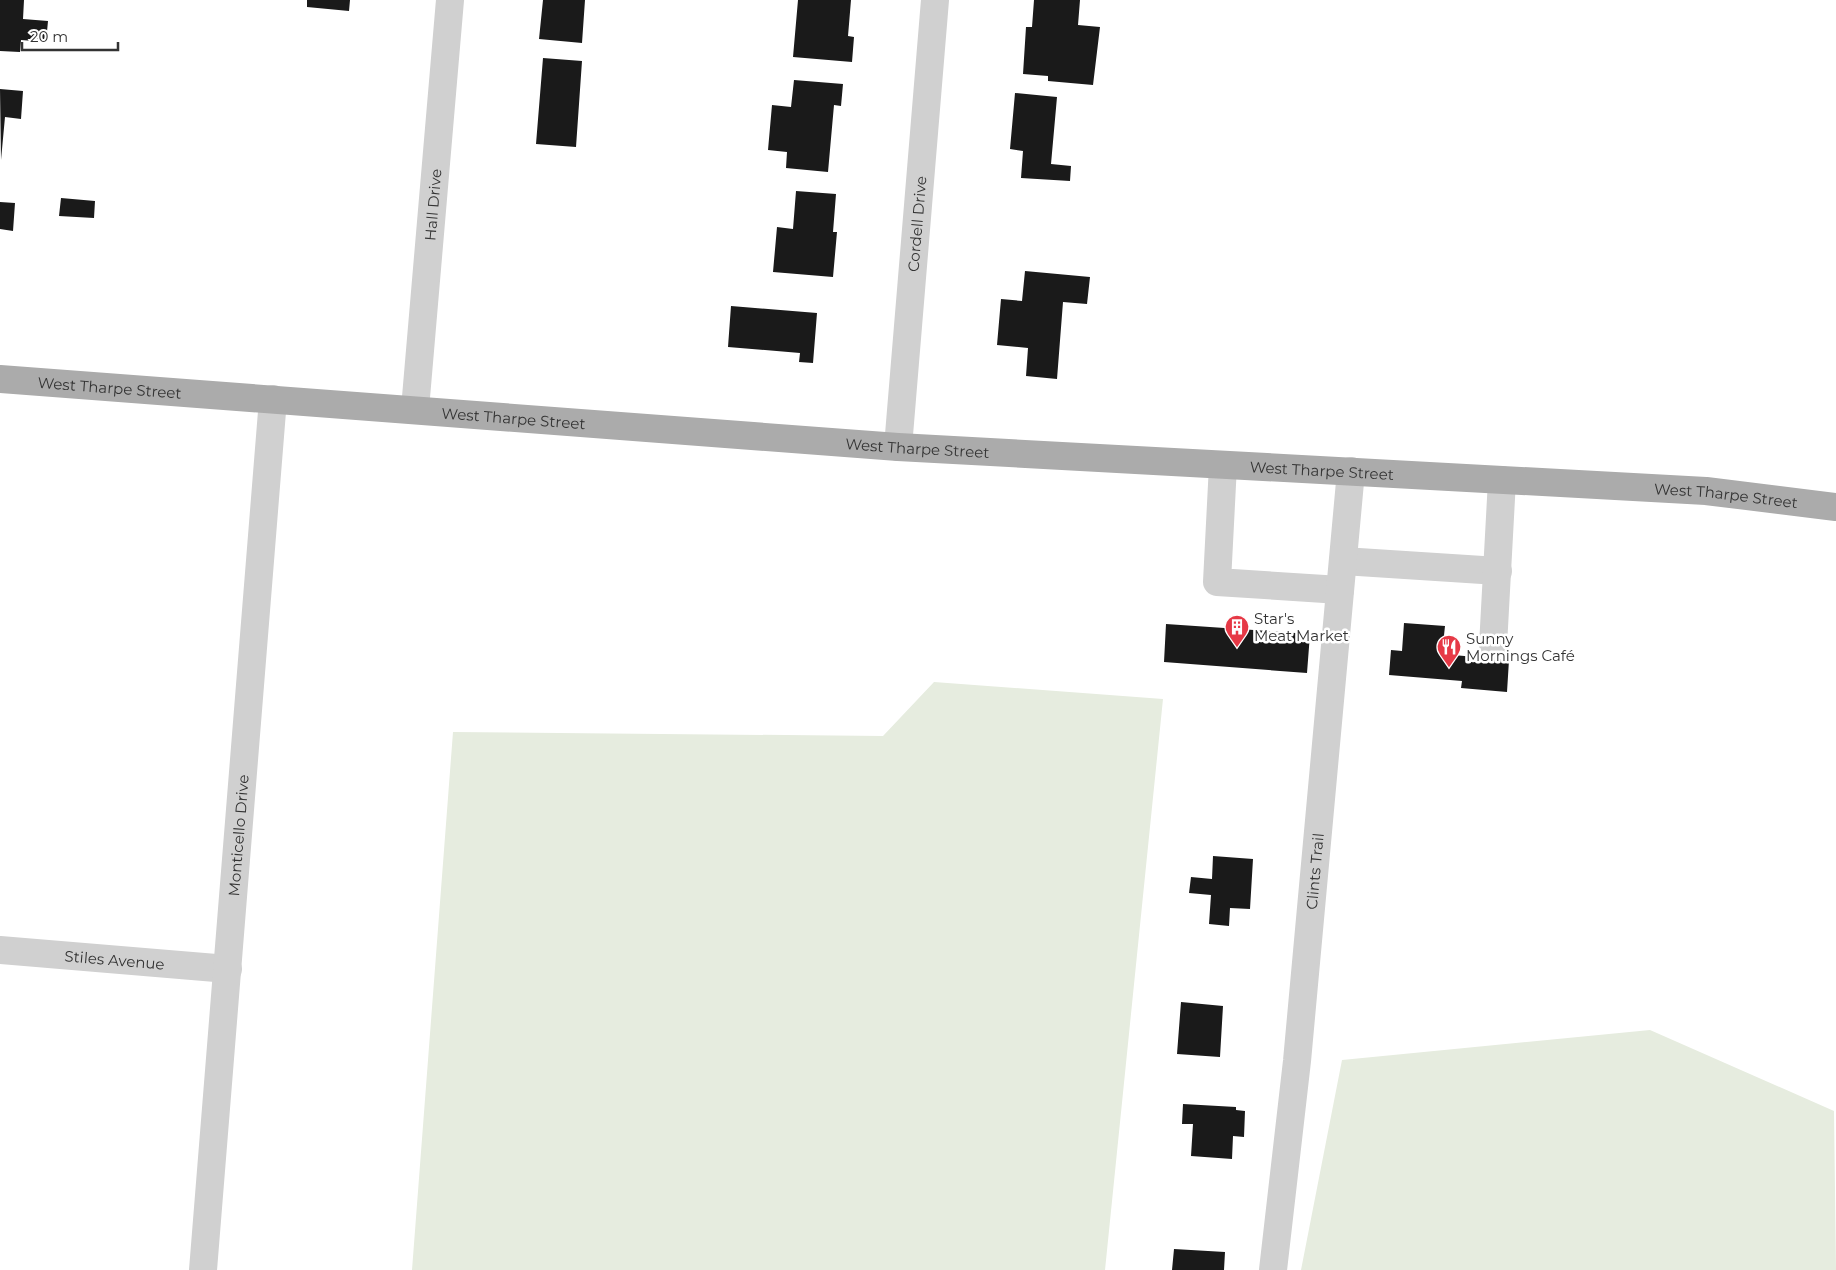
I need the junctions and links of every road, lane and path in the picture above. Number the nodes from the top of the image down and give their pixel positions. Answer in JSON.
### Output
{"nodes":[{"id":1,"x":450,"y":0,"type":"edge"},
{"id":2,"x":935,"y":0,"type":"edge"},
{"id":3,"x":0,"y":379,"type":"edge"},
{"id":4,"x":273,"y":399,"type":"junction"},
{"id":5,"x":415,"y":409,"type":"junction"},
{"id":6,"x":898,"y":447,"type":"junction"},
{"id":7,"x":1223,"y":465,"type":"junction"},
{"id":8,"x":1351,"y":471,"type":"junction"},
{"id":9,"x":1502,"y":480,"type":"junction"},
{"id":10,"x":1836,"y":506,"type":"edge"},
{"id":11,"x":1343,"y":560,"type":"junction"},
{"id":12,"x":1498,"y":571,"type":"junction"},
{"id":13,"x":1340,"y":590,"type":"junction"},
{"id":14,"x":1493,"y":646,"type":"dead end"},
{"id":15,"x":0,"y":950,"type":"edge"},
{"id":16,"x":228,"y":969,"type":"junction"},
{"id":17,"x":203,"y":1270,"type":"edge"},
{"id":18,"x":1273,"y":1270,"type":"edge"}],
"edges":[{"from":1,"to":5,"type":"street","name":"Hall Drive"},
{"from":2,"to":6,"type":"street","name":"Cordell Drive"},
{"from":3,"to":4,"type":"main road","name":"West Tharpe Street"},
{"from":4,"to":5,"type":"main road","name":"West Tharpe Street"},
{"from":4,"to":16,"type":"street","name":"Monticello Drive"},
{"from":5,"to":6,"type":"main road","name":"West Tharpe Street"},
{"from":6,"to":7,"type":"main road","name":"West Tharpe Street"},
{"from":7,"to":8,"type":"main road","name":"West Tharpe Street"},
{"from":7,"to":13,"type":"street"},
{"from":8,"to":9,"type":"main road","name":"West Tharpe Street"},
{"from":8,"to":11,"type":"street","name":"Clints Trail"},
{"from":9,"to":10,"type":"main road","name":"West Tharpe Street"},
{"from":9,"to":12,"type":"street"},
{"from":11,"to":12,"type":"street"},
{"from":11,"to":13,"type":"street","name":"Clints Trail"},
{"from":12,"to":14,"type":"street"},
{"from":13,"to":18,"type":"street","name":"Clints Trail"},
{"from":15,"to":16,"type":"street","name":"Stiles Avenue"},
{"from":16,"to":17,"type":"street","name":"Monticello Drive"}]}
